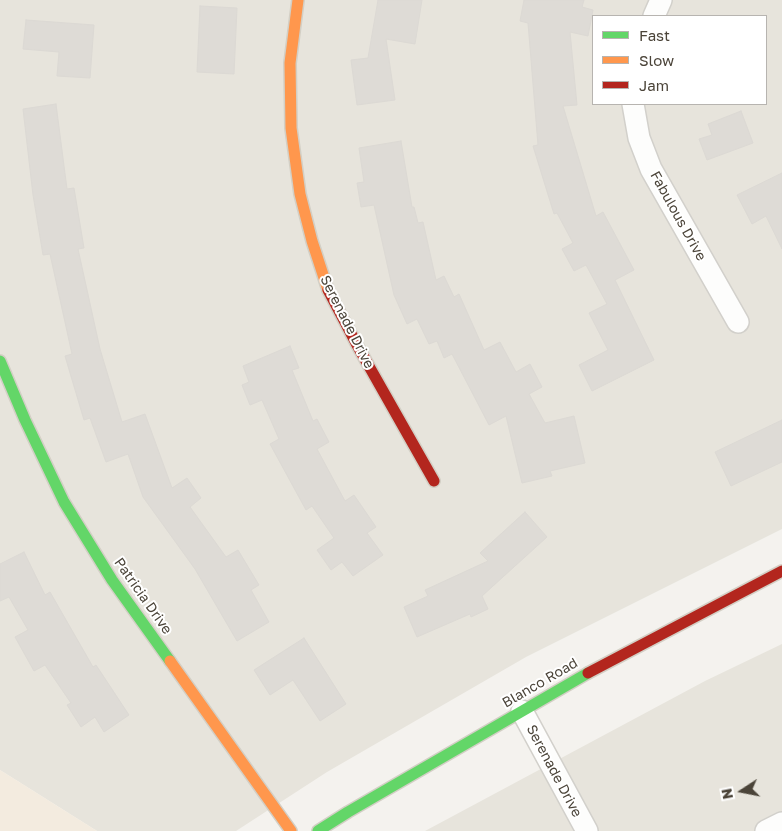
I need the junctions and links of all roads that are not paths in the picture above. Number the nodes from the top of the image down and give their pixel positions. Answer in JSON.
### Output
{"nodes":[{"id":1,"x":298,"y":0,"type":"edge"},
{"id":2,"x":661,"y":0,"type":"edge"},
{"id":3,"x":654,"y":15,"type":"edge"},
{"id":4,"x":633,"y":105,"type":"edge"},
{"id":5,"x":738,"y":322,"type":"dead end"},
{"id":6,"x":0,"y":361,"type":"edge"},
{"id":7,"x":434,"y":481,"type":"dead end"},
{"id":8,"x":782,"y":571,"type":"edge"},
{"id":9,"x":522,"y":711,"type":"junction"},
{"id":10,"x":782,"y":823,"type":"edge"},
{"id":11,"x":291,"y":831,"type":"edge"},
{"id":12,"x":318,"y":831,"type":"edge"},
{"id":13,"x":586,"y":831,"type":"edge"},
{"id":14,"x":766,"y":831,"type":"edge"}],
"edges":[{"from":1,"to":7,"type":"street","name":"Serenade Drive"},
{"from":2,"to":3,"type":"street"},
{"from":4,"to":5,"type":"street","name":"Fabulous Drive"},
{"from":6,"to":11,"type":"street","name":"Patricia Drive"},
{"from":8,"to":9,"type":"street","name":"Blanco Road"},
{"from":9,"to":12,"type":"street","name":"Blanco Road"},
{"from":9,"to":13,"type":"street","name":"Serenade Drive"},
{"from":10,"to":14,"type":"street"}]}
